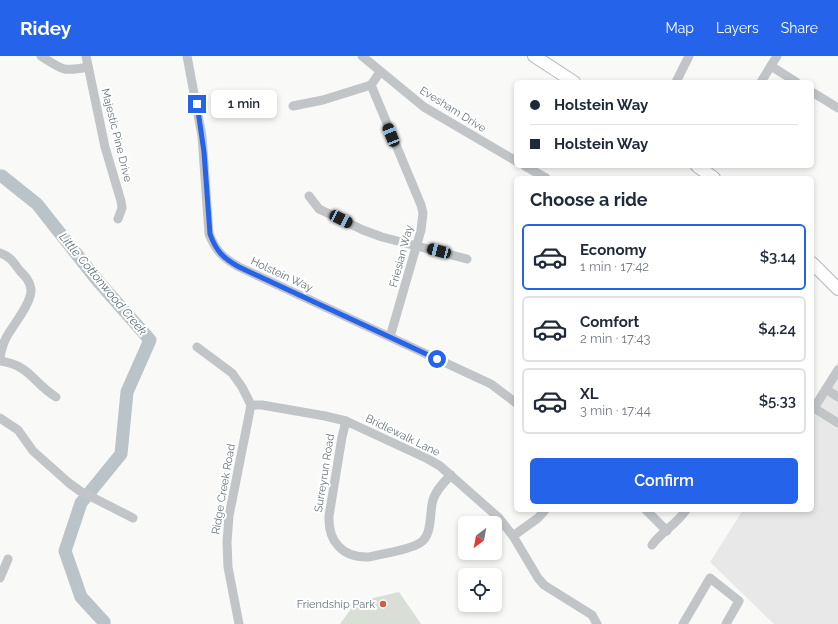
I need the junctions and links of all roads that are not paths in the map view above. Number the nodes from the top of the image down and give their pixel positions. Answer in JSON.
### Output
{"nodes":[{"id":1,"x":41,"y":56,"type":"edge"},
{"id":2,"x":86,"y":56,"type":"edge"},
{"id":3,"x":187,"y":56,"type":"edge"},
{"id":4,"x":362,"y":56,"type":"edge"},
{"id":5,"x":534,"y":56,"type":"edge"},
{"id":6,"x":689,"y":56,"type":"edge"},
{"id":7,"x":777,"y":56,"type":"edge"},
{"id":8,"x":771,"y":66,"type":"junction"},
{"id":9,"x":88,"y":67,"type":"junction"},
{"id":10,"x":380,"y":72,"type":"junction"},
{"id":11,"x":571,"y":80,"type":"edge"},
{"id":12,"x":677,"y":80,"type":"edge"},
{"id":13,"x":762,"y":80,"type":"edge"},
{"id":14,"x":793,"y":80,"type":"edge"},
{"id":15,"x":371,"y":85,"type":"junction"},
{"id":16,"x":814,"y":93,"type":"edge"},
{"id":17,"x":293,"y":106,"type":"dead end"},
{"id":18,"x":838,"y":108,"type":"edge"},
{"id":19,"x":514,"y":159,"type":"edge"},
{"id":20,"x":529,"y":168,"type":"edge"},
{"id":21,"x":543,"y":176,"type":"edge"},
{"id":22,"x":309,"y":196,"type":"dead end"},
{"id":23,"x":118,"y":219,"type":"dead end"},
{"id":24,"x":417,"y":246,"type":"junction"},
{"id":25,"x":0,"y":253,"type":"edge"},
{"id":26,"x":467,"y":259,"type":"dead end"},
{"id":27,"x":814,"y":266,"type":"edge"},
{"id":28,"x":838,"y":289,"type":"edge"},
{"id":29,"x":390,"y":337,"type":"junction"},
{"id":30,"x":197,"y":347,"type":"dead end"},
{"id":31,"x":0,"y":359,"type":"edge"},
{"id":32,"x":838,"y":370,"type":"edge"},
{"id":33,"x":835,"y":382,"type":"edge"},
{"id":34,"x":826,"y":389,"type":"junction"},
{"id":35,"x":56,"y":397,"type":"dead end"},
{"id":36,"x":838,"y":397,"type":"edge"},
{"id":37,"x":514,"y":398,"type":"edge"},
{"id":38,"x":251,"y":405,"type":"junction"},
{"id":39,"x":0,"y":418,"type":"edge"},
{"id":40,"x":346,"y":421,"type":"junction"},
{"id":41,"x":838,"y":423,"type":"edge"},
{"id":42,"x":451,"y":475,"type":"junction"},
{"id":43,"x":543,"y":512,"type":"edge"},
{"id":44,"x":648,"y":512,"type":"edge"},
{"id":45,"x":685,"y":512,"type":"edge"},
{"id":46,"x":133,"y":518,"type":"dead end"},
{"id":47,"x":666,"y":531,"type":"junction"},
{"id":48,"x":513,"y":536,"type":"junction"},
{"id":49,"x":652,"y":545,"type":"dead end"},
{"id":50,"x":8,"y":559,"type":"dead end"},
{"id":51,"x":0,"y":578,"type":"edge"},
{"id":52,"x":239,"y":624,"type":"edge"},
{"id":53,"x":597,"y":624,"type":"edge"},
{"id":54,"x":683,"y":624,"type":"edge"},
{"id":55,"x":726,"y":624,"type":"edge"}],
"edges":[{"from":1,"to":9,"type":"street"},
{"from":2,"to":9,"type":"street","name":"Majestic Pine Drive"},
{"from":3,"to":29,"type":"street","name":"Holstein Way"},
{"from":4,"to":10,"type":"street","name":"Evesham Drive"},
{"from":5,"to":11,"type":"main road"},
{"from":6,"to":12,"type":"street"},
{"from":7,"to":8,"type":"street"},
{"from":8,"to":13,"type":"street"},
{"from":8,"to":14,"type":"street"},
{"from":9,"to":23,"type":"street","name":"Majestic Pine Drive"},
{"from":10,"to":15,"type":"street"},
{"from":10,"to":19,"type":"street","name":"Evesham Drive"},
{"from":15,"to":17,"type":"street"},
{"from":15,"to":24,"type":"street","name":"Friesian Way"},
{"from":16,"to":18,"type":"street"},
{"from":20,"to":21,"type":"street"},
{"from":22,"to":24,"type":"street"},
{"from":24,"to":26,"type":"street"},
{"from":24,"to":29,"type":"street","name":"Friesian Way"},
{"from":25,"to":31,"type":"street"},
{"from":27,"to":28,"type":"main road"},
{"from":29,"to":37,"type":"street","name":"Holstein Way"},
{"from":30,"to":38,"type":"street"},
{"from":31,"to":35,"type":"street"},
{"from":32,"to":33,"type":"street"},
{"from":33,"to":34,"type":"street"},
{"from":34,"to":36,"type":"street"},
{"from":34,"to":41,"type":"street"},
{"from":38,"to":40,"type":"street","name":"Bridlewalk Lane"},
{"from":38,"to":52,"type":"street","name":"Ridge Creek Road"},
{"from":39,"to":46,"type":"street"},
{"from":40,"to":42,"type":"street","name":"Bridlewalk Lane"},
{"from":40,"to":42,"type":"street","name":"Surreyrun Road"},
{"from":42,"to":48,"type":"street","name":"Bridlewalk Lane"},
{"from":43,"to":48,"type":"street"},
{"from":44,"to":47,"type":"street"},
{"from":45,"to":47,"type":"street"},
{"from":47,"to":49,"type":"street"},
{"from":48,"to":53,"type":"street","name":"Bridlewalk Lane"},
{"from":50,"to":51,"type":"street"},
{"from":54,"to":55,"type":"street"}]}
